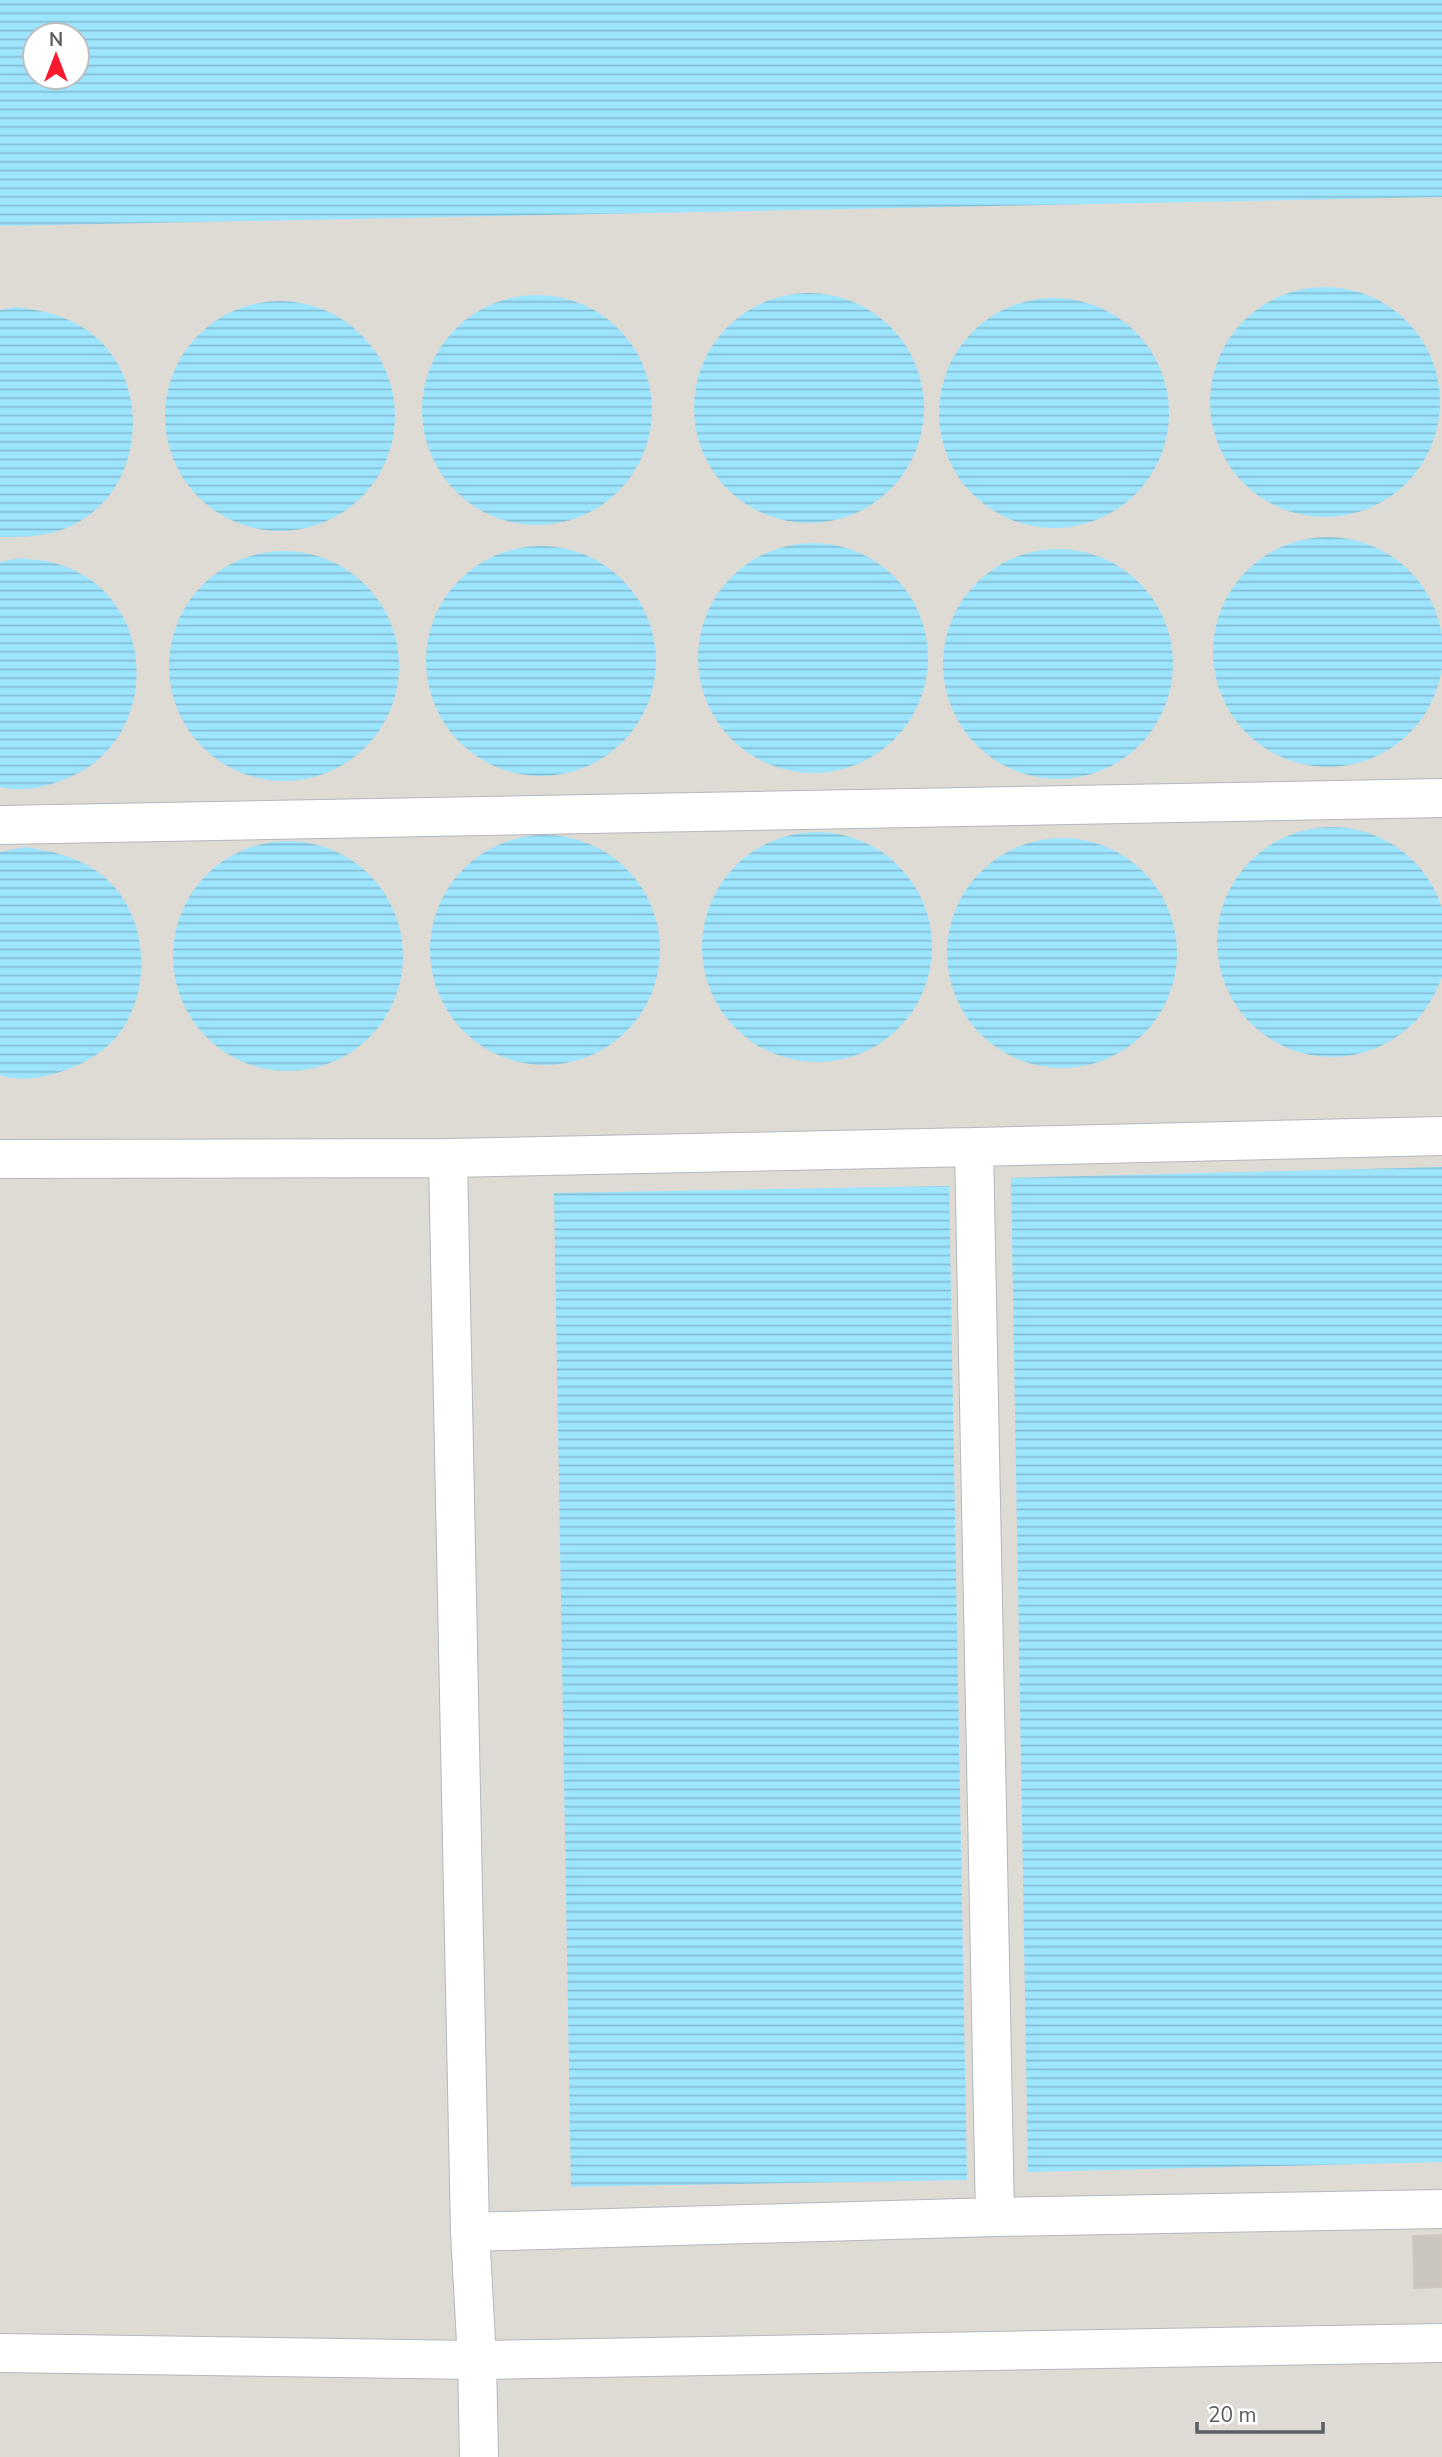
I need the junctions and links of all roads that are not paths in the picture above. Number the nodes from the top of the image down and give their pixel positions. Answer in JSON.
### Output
{"nodes":[{"id":1,"x":1442,"y":797,"type":"edge"},
{"id":2,"x":0,"y":825,"type":"edge"},
{"id":3,"x":1442,"y":1136,"type":"edge"},
{"id":4,"x":974,"y":1147,"type":"junction"},
{"id":5,"x":448,"y":1158,"type":"junction"},
{"id":6,"x":0,"y":1159,"type":"edge"},
{"id":7,"x":1442,"y":2209,"type":"edge"},
{"id":8,"x":995,"y":2217,"type":"junction"},
{"id":9,"x":470,"y":2232,"type":"junction"},
{"id":10,"x":1442,"y":2343,"type":"edge"},
{"id":11,"x":0,"y":2353,"type":"edge"},
{"id":12,"x":477,"y":2360,"type":"junction"},
{"id":13,"x":479,"y":2457,"type":"edge"}],
"edges":[{"from":1,"to":2,"type":"lane"},
{"from":3,"to":4,"type":"lane"},
{"from":4,"to":5,"type":"lane"},
{"from":4,"to":8,"type":"lane"},
{"from":5,"to":6,"type":"lane"},
{"from":5,"to":9,"type":"lane"},
{"from":7,"to":8,"type":"lane"},
{"from":8,"to":9,"type":"lane"},
{"from":9,"to":12,"type":"lane"},
{"from":10,"to":12,"type":"lane"},
{"from":11,"to":12,"type":"lane"},
{"from":12,"to":13,"type":"lane"}]}
